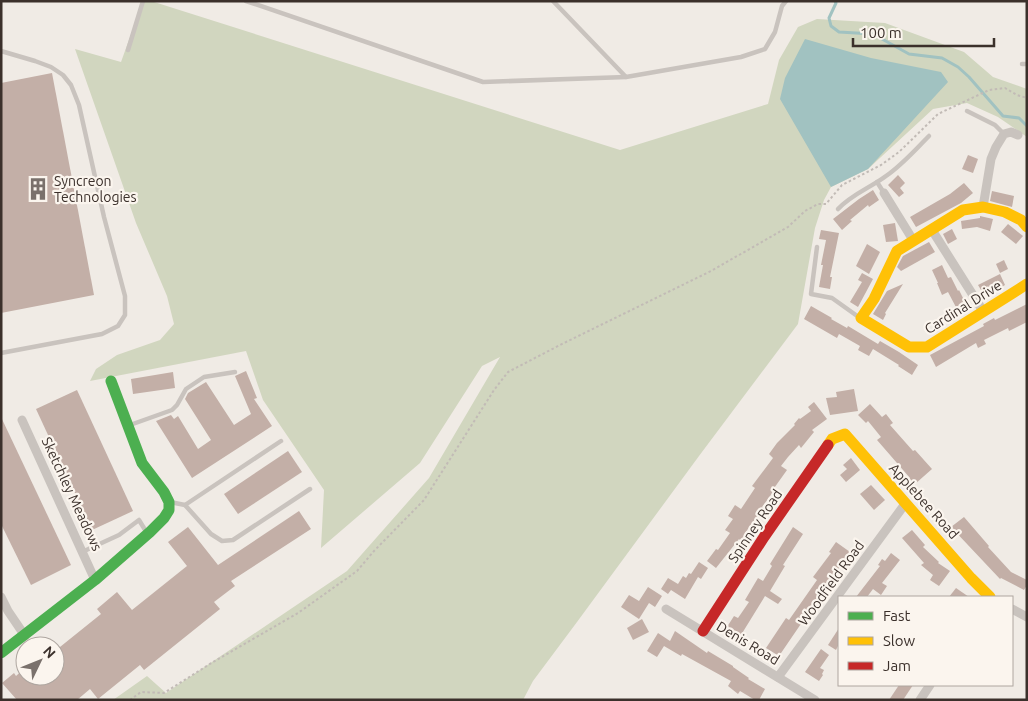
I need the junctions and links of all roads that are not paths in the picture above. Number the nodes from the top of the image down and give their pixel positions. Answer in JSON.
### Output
{"nodes":[{"id":1,"x":143,"y":1,"type":"edge"},
{"id":2,"x":246,"y":1,"type":"edge"},
{"id":3,"x":553,"y":1,"type":"edge"},
{"id":4,"x":786,"y":1,"type":"edge"},
{"id":5,"x":128,"y":50,"type":"dead end"},
{"id":6,"x":1,"y":51,"type":"edge"},
{"id":7,"x":626,"y":77,"type":"junction"},
{"id":8,"x":967,"y":111,"type":"dead end"},
{"id":9,"x":1004,"y":134,"type":"junction"},
{"id":10,"x":928,"y":136,"type":"dead end"},
{"id":11,"x":1022,"y":136,"type":"edge"},
{"id":12,"x":877,"y":182,"type":"junction"},
{"id":13,"x":884,"y":193,"type":"joint"},
{"id":14,"x":983,"y":207,"type":"junction"},
{"id":15,"x":838,"y":209,"type":"dead end"},
{"id":16,"x":1027,"y":227,"type":"edge"},
{"id":17,"x":932,"y":230,"type":"junction"},
{"id":18,"x":913,"y":240,"type":"junction"},
{"id":19,"x":817,"y":247,"type":"dead end"},
{"id":20,"x":1027,"y":284,"type":"edge"},
{"id":21,"x":983,"y":311,"type":"junction"},
{"id":22,"x":861,"y":318,"type":"junction"},
{"id":23,"x":1,"y":353,"type":"edge"},
{"id":24,"x":236,"y":372,"type":"dead end"},
{"id":25,"x":111,"y":381,"type":"dead end"},
{"id":26,"x":22,"y":420,"type":"dead end"},
{"id":27,"x":128,"y":426,"type":"junction"},
{"id":28,"x":832,"y":439,"type":"joint"},
{"id":29,"x":281,"y":442,"type":"dead end"},
{"id":30,"x":310,"y":489,"type":"dead end"},
{"id":31,"x":170,"y":502,"type":"junction"},
{"id":32,"x":905,"y":504,"type":"junction"},
{"id":33,"x":186,"y":505,"type":"junction"},
{"id":34,"x":148,"y":534,"type":"junction"},
{"id":35,"x":82,"y":552,"type":"junction"},
{"id":36,"x":96,"y":580,"type":"junction"},
{"id":37,"x":989,"y":596,"type":"edge"},
{"id":38,"x":1,"y":597,"type":"edge"},
{"id":39,"x":666,"y":609,"type":"dead end"},
{"id":40,"x":1013,"y":610,"type":"edge"},
{"id":41,"x":1027,"y":617,"type":"edge"},
{"id":42,"x":703,"y":632,"type":"junction"},
{"id":43,"x":25,"y":636,"type":"joint"},
{"id":44,"x":15,"y":643,"type":"edge"},
{"id":45,"x":1,"y":653,"type":"edge"},
{"id":46,"x":778,"y":677,"type":"junction"},
{"id":47,"x":929,"y":686,"type":"edge"},
{"id":48,"x":815,"y":700,"type":"edge"},
{"id":49,"x":920,"y":700,"type":"edge"}],
"edges":[{"from":1,"to":5,"type":"lane"},
{"from":2,"to":7,"type":"lane"},
{"from":3,"to":7,"type":"lane"},
{"from":4,"to":7,"type":"lane"},
{"from":6,"to":23,"type":"lane"},
{"from":8,"to":9,"type":"lane"},
{"from":9,"to":11,"type":"street"},
{"from":9,"to":14,"type":"street"},
{"from":10,"to":12,"type":"lane"},
{"from":12,"to":13,"type":"lane"},
{"from":12,"to":15,"type":"lane"},
{"from":13,"to":18,"type":"street"},
{"from":14,"to":16,"type":"street"},
{"from":14,"to":17,"type":"street"},
{"from":17,"to":18,"type":"street"},
{"from":17,"to":21,"type":"street"},
{"from":18,"to":22,"type":"street"},
{"from":19,"to":22,"type":"lane"},
{"from":20,"to":21,"type":"street","name":"Cardinal Drive"},
{"from":21,"to":22,"type":"street","name":"Cardinal Drive"},
{"from":24,"to":27,"type":"lane"},
{"from":25,"to":27,"type":"street"},
{"from":26,"to":35,"type":"street","name":"Sketchley Meadows"},
{"from":27,"to":31,"type":"street"},
{"from":28,"to":32,"type":"street","name":"Applebee Road"},
{"from":28,"to":42,"type":"street","name":"Spinney Road"},
{"from":29,"to":33,"type":"lane"},
{"from":30,"to":33,"type":"lane"},
{"from":31,"to":33,"type":"lane"},
{"from":31,"to":34,"type":"street","name":"Sketchley Meadows"},
{"from":32,"to":37,"type":"street","name":"Applebee Road"},
{"from":32,"to":46,"type":"street","name":"Woodfield Road"},
{"from":34,"to":35,"type":"lane"},
{"from":34,"to":36,"type":"street","name":"Sketchley Meadows"},
{"from":35,"to":36,"type":"street","name":"Sketchley Meadows"},
{"from":36,"to":43,"type":"street","name":"Sketchley Meadows"},
{"from":38,"to":43,"type":"street"},
{"from":39,"to":42,"type":"street","name":"Denis Road"},
{"from":40,"to":41,"type":"street"},
{"from":42,"to":46,"type":"street","name":"Denis Road"},
{"from":44,"to":45,"type":"street","name":"Sketchley Meadows"},
{"from":46,"to":48,"type":"street","name":"Denis Road"},
{"from":47,"to":49,"type":"street"}]}
